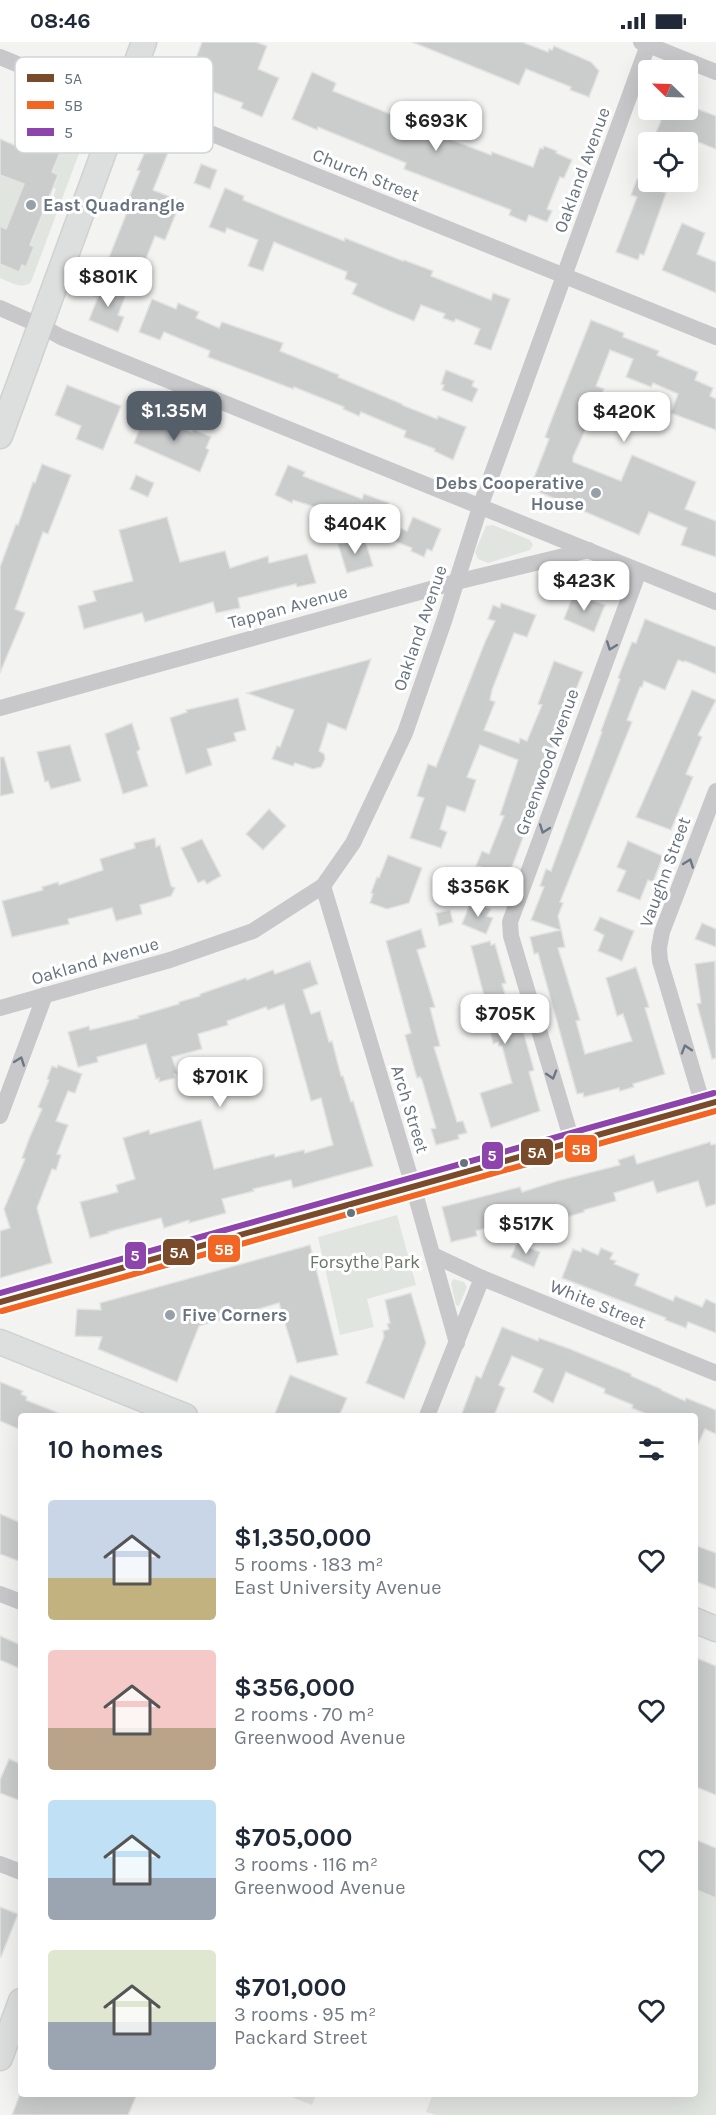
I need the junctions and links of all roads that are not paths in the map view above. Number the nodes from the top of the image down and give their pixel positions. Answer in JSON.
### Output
{"nodes":[{"id":1,"x":144,"y":42,"type":"edge"},
{"id":2,"x":645,"y":43,"type":"edge"},
{"id":3,"x":0,"y":57,"type":"edge"},
{"id":4,"x":139,"y":57,"type":"edge"},
{"id":5,"x":15,"y":63,"type":"edge"},
{"id":6,"x":716,"y":72,"type":"edge"},
{"id":7,"x":213,"y":134,"type":"edge"},
{"id":8,"x":104,"y":153,"type":"edge"},
{"id":9,"x":564,"y":275,"type":"junction"},
{"id":10,"x":0,"y":308,"type":"edge"},
{"id":11,"x":41,"y":326,"type":"junction"},
{"id":12,"x":716,"y":336,"type":"edge"},
{"id":13,"x":0,"y":436,"type":"edge"},
{"id":14,"x":480,"y":507,"type":"junction"},
{"id":15,"x":589,"y":550,"type":"junction"},
{"id":16,"x":639,"y":571,"type":"junction"},
{"id":17,"x":456,"y":582,"type":"junction"},
{"id":18,"x":716,"y":602,"type":"edge"},
{"id":19,"x":0,"y":708,"type":"edge"},
{"id":20,"x":716,"y":791,"type":"edge"},
{"id":21,"x":323,"y":886,"type":"junction"},
{"id":22,"x":45,"y":995,"type":"junction"},
{"id":23,"x":0,"y":1008,"type":"edge"},
{"id":24,"x":710,"y":1103,"type":"edge"},
{"id":25,"x":0,"y":1116,"type":"edge"},
{"id":26,"x":572,"y":1141,"type":"junction"},
{"id":27,"x":413,"y":1186,"type":"junction"},
{"id":28,"x":433,"y":1255,"type":"junction"},
{"id":29,"x":482,"y":1278,"type":"junction"},
{"id":30,"x":0,"y":1302,"type":"edge"},
{"id":31,"x":0,"y":1342,"type":"edge"},
{"id":32,"x":457,"y":1343,"type":"junction"},
{"id":33,"x":716,"y":1373,"type":"edge"},
{"id":34,"x":178,"y":1413,"type":"edge"},
{"id":35,"x":428,"y":1413,"type":"edge"},
{"id":36,"x":0,"y":1593,"type":"edge"},
{"id":37,"x":18,"y":1601,"type":"edge"},
{"id":38,"x":698,"y":1622,"type":"edge"},
{"id":39,"x":716,"y":1629,"type":"edge"},
{"id":40,"x":0,"y":1864,"type":"edge"},
{"id":41,"x":18,"y":1871,"type":"edge"},
{"id":42,"x":18,"y":2009,"type":"edge"},
{"id":43,"x":0,"y":2058,"type":"edge"}],
"edges":[{"from":1,"to":4,"type":"main road"},
{"from":2,"to":6,"type":"street"},
{"from":2,"to":9,"type":"street","name":"Oakland Avenue"},
{"from":3,"to":5,"type":"street","name":"Church Street"},
{"from":7,"to":9,"type":"street","name":"Church Street"},
{"from":8,"to":11,"type":"main road"},
{"from":9,"to":12,"type":"street","name":"Church Street"},
{"from":9,"to":14,"type":"street","name":"Oakland Avenue"},
{"from":10,"to":11,"type":"street"},
{"from":11,"to":13,"type":"main road"},
{"from":11,"to":14,"type":"street"},
{"from":14,"to":15,"type":"street"},
{"from":14,"to":17,"type":"street","name":"Oakland Avenue"},
{"from":15,"to":16,"type":"street"},
{"from":15,"to":17,"type":"street","name":"Tappan Avenue"},
{"from":16,"to":18,"type":"street"},
{"from":16,"to":26,"type":"street","name":"Greenwood Avenue","one_way":true},
{"from":17,"to":19,"type":"street","name":"Tappan Avenue"},
{"from":17,"to":21,"type":"street","name":"Oakland Avenue"},
{"from":24,"to":20,"type":"street","name":"Vaughn Street","one_way":true},
{"from":21,"to":22,"type":"street","name":"Oakland Avenue"},
{"from":21,"to":27,"type":"street","name":"Arch Street"},
{"from":22,"to":23,"type":"street","name":"Oakland Avenue"},
{"from":25,"to":22,"type":"street","one_way":true},
{"from":24,"to":26,"type":"main road"},
{"from":26,"to":27,"type":"main road"},
{"from":27,"to":28,"type":"street","name":"Arch Street"},
{"from":27,"to":30,"type":"main road"},
{"from":28,"to":29,"type":"street","name":"White Street"},
{"from":28,"to":32,"type":"street","name":"Arch Street"},
{"from":29,"to":32,"type":"street"},
{"from":29,"to":33,"type":"street","name":"White Street"},
{"from":31,"to":34,"type":"main road"},
{"from":32,"to":35,"type":"street"},
{"from":36,"to":37,"type":"street"},
{"from":38,"to":39,"type":"main road"},
{"from":40,"to":41,"type":"street"},
{"from":42,"to":43,"type":"main road"}]}
